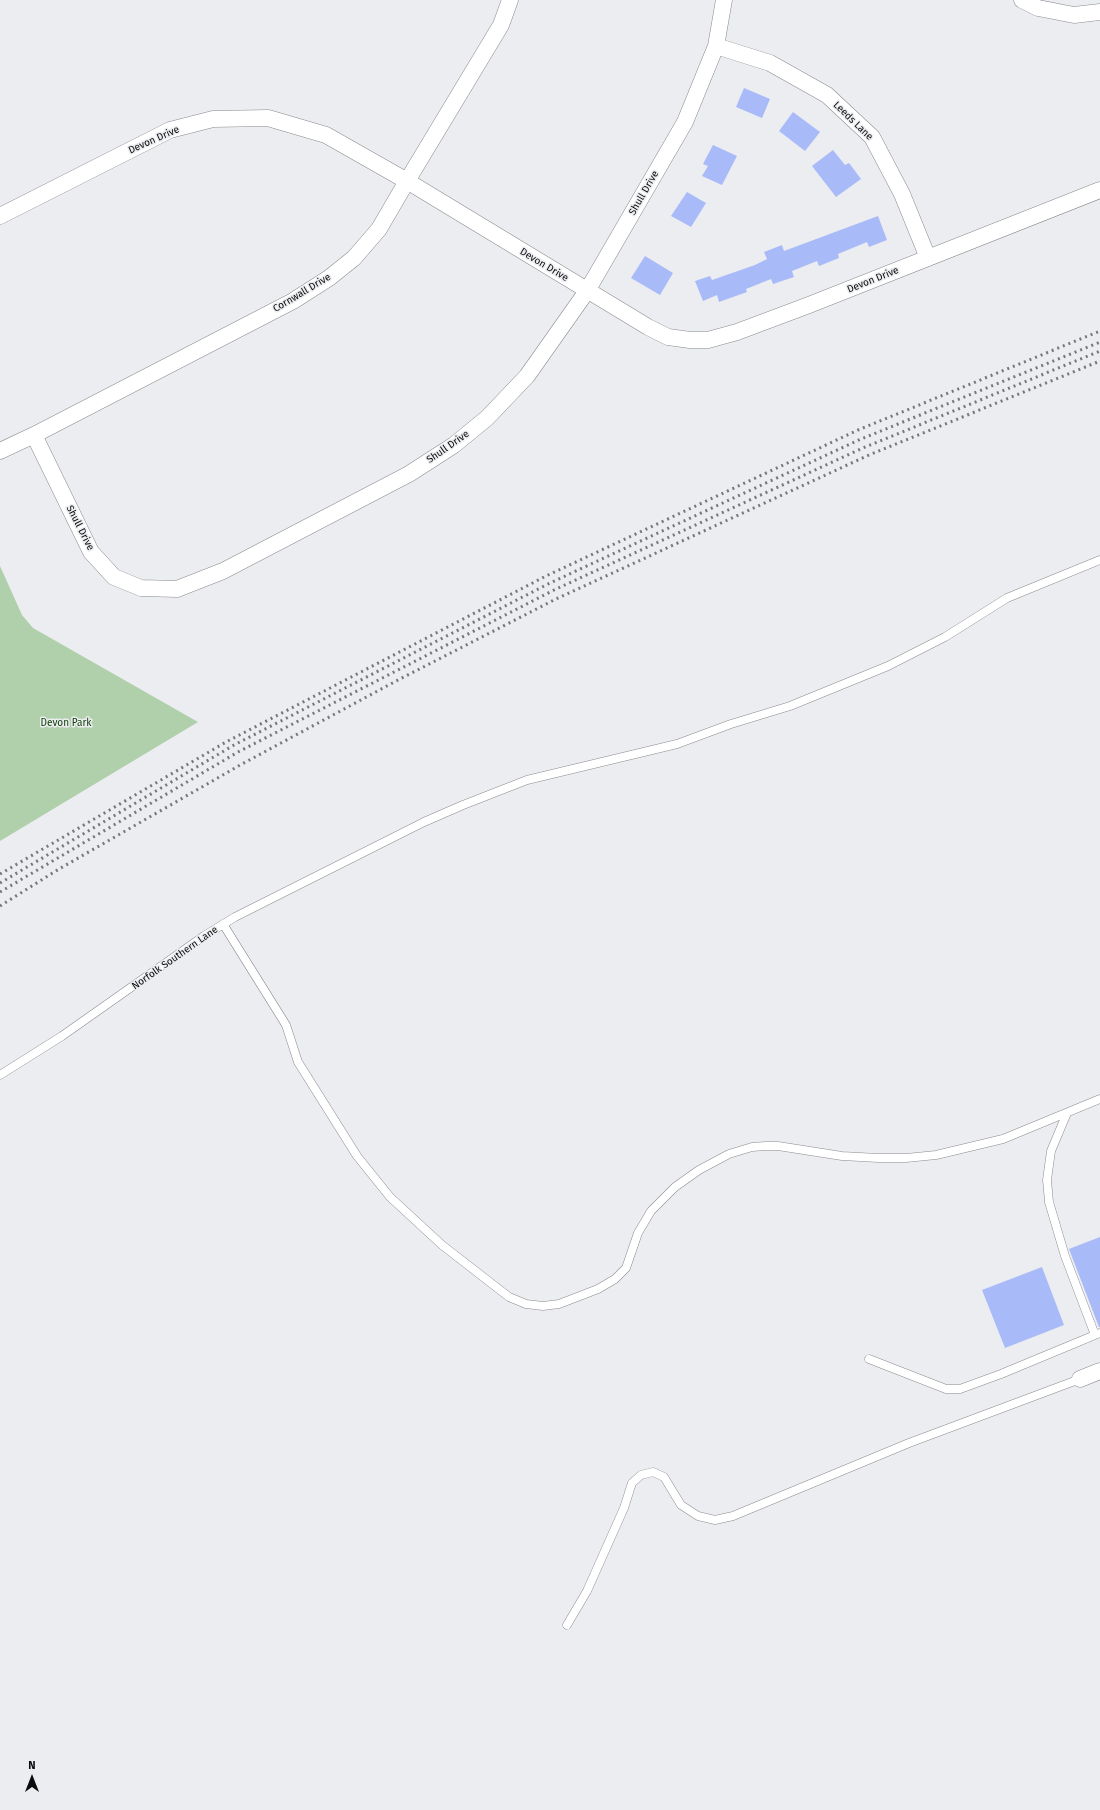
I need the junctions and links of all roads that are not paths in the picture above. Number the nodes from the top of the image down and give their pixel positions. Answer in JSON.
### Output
{"nodes":[{"id":1,"x":510,"y":0,"type":"edge"},
{"id":2,"x":724,"y":0,"type":"edge"},
{"id":3,"x":1022,"y":0,"type":"edge"},
{"id":4,"x":1100,"y":12,"type":"edge"},
{"id":5,"x":716,"y":46,"type":"junction"},
{"id":6,"x":408,"y":181,"type":"junction"},
{"id":7,"x":1100,"y":190,"type":"edge"},
{"id":8,"x":0,"y":216,"type":"edge"},
{"id":9,"x":928,"y":258,"type":"junction"},
{"id":10,"x":587,"y":291,"type":"junction"},
{"id":11,"x":34,"y":435,"type":"junction"},
{"id":12,"x":0,"y":451,"type":"edge"},
{"id":13,"x":1100,"y":560,"type":"edge"},
{"id":14,"x":223,"y":924,"type":"junction"},
{"id":15,"x":62,"y":1036,"type":"junction"},
{"id":16,"x":0,"y":1076,"type":"edge"},
{"id":17,"x":0,"y":1080,"type":"edge"},
{"id":18,"x":1100,"y":1099,"type":"edge"},
{"id":19,"x":1067,"y":1113,"type":"junction"},
{"id":20,"x":1098,"y":1334,"type":"edge"},
{"id":21,"x":869,"y":1358,"type":"dead end"},
{"id":22,"x":1100,"y":1371,"type":"edge"},
{"id":23,"x":1080,"y":1379,"type":"joint"},
{"id":24,"x":567,"y":1625,"type":"dead end"}],
"edges":[{"from":1,"to":6,"type":"street","name":"Cornwall Drive"},
{"from":2,"to":5,"type":"street","name":"Shull Drive"},
{"from":3,"to":4,"type":"street"},
{"from":5,"to":9,"type":"street","name":"Leeds Lane"},
{"from":5,"to":10,"type":"street","name":"Shull Drive"},
{"from":6,"to":8,"type":"street","name":"Devon Drive"},
{"from":6,"to":10,"type":"street","name":"Devon Drive"},
{"from":6,"to":11,"type":"street","name":"Cornwall Drive"},
{"from":7,"to":9,"type":"street","name":"Devon Drive"},
{"from":9,"to":10,"type":"street","name":"Devon Drive"},
{"from":10,"to":11,"type":"street","name":"Shull Drive"},
{"from":11,"to":12,"type":"street","name":"Cornwall Drive"},
{"from":13,"to":14,"type":"lane","name":"Norfolk Southern Lane"},
{"from":14,"to":15,"type":"lane","name":"Norfolk Southern Lane"},
{"from":14,"to":19,"type":"lane"},
{"from":15,"to":16,"type":"lane","name":"Norfolk Southern Lane"},
{"from":15,"to":17,"type":"lane"},
{"from":18,"to":19,"type":"lane"},
{"from":19,"to":20,"type":"lane"},
{"from":20,"to":21,"type":"lane"},
{"from":22,"to":23,"type":"street"},
{"from":23,"to":24,"type":"lane"}]}
